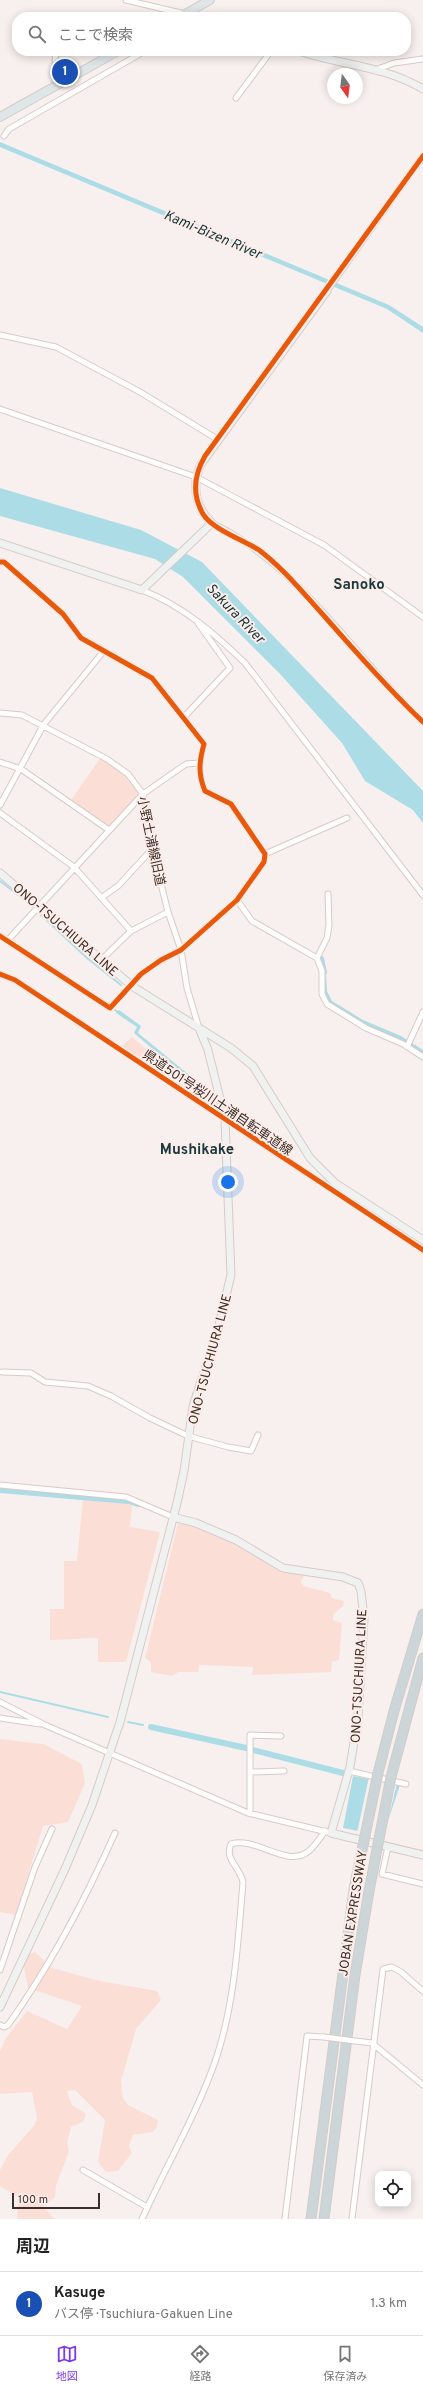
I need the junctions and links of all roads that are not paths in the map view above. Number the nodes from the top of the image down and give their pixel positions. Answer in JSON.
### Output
{"nodes":[{"id":1,"x":126,"y":0,"type":"edge"},
{"id":2,"x":210,"y":0,"type":"edge"},
{"id":3,"x":177,"y":12,"type":"edge"},
{"id":4,"x":192,"y":12,"type":"edge"},
{"id":5,"x":56,"y":56,"type":"edge"},
{"id":6,"x":109,"y":56,"type":"edge"},
{"id":7,"x":136,"y":56,"type":"edge"},
{"id":8,"x":267,"y":56,"type":"edge"},
{"id":9,"x":316,"y":56,"type":"edge"},
{"id":10,"x":423,"y":59,"type":"edge"},
{"id":11,"x":378,"y":69,"type":"junction"},
{"id":12,"x":77,"y":74,"type":"junction"},
{"id":13,"x":423,"y":89,"type":"edge"},
{"id":14,"x":236,"y":98,"type":"dead end"},
{"id":15,"x":0,"y":117,"type":"edge"},
{"id":16,"x":4,"y":136,"type":"dead end"},
{"id":17,"x":423,"y":156,"type":"edge"},
{"id":18,"x":327,"y":290,"type":"joint"},
{"id":19,"x":0,"y":335,"type":"edge"},
{"id":20,"x":0,"y":409,"type":"edge"},
{"id":21,"x":217,"y":439,"type":"junction"},
{"id":22,"x":196,"y":476,"type":"junction"},
{"id":23,"x":212,"y":523,"type":"junction"},
{"id":24,"x":0,"y":543,"type":"edge"},
{"id":25,"x":0,"y":562,"type":"edge"},
{"id":26,"x":144,"y":588,"type":"junction"},
{"id":27,"x":423,"y":617,"type":"edge"},
{"id":28,"x":194,"y":618,"type":"junction"},
{"id":29,"x":103,"y":652,"type":"junction"},
{"id":30,"x":0,"y":713,"type":"edge"},
{"id":31,"x":184,"y":717,"type":"junction"},
{"id":32,"x":423,"y":722,"type":"edge"},
{"id":33,"x":44,"y":724,"type":"junction"},
{"id":34,"x":0,"y":762,"type":"edge"},
{"id":35,"x":199,"y":763,"type":"junction"},
{"id":36,"x":21,"y":769,"type":"junction"},
{"id":37,"x":143,"y":794,"type":"junction"},
{"id":38,"x":0,"y":805,"type":"edge"},
{"id":39,"x":0,"y":813,"type":"edge"},
{"id":40,"x":347,"y":818,"type":"dead end"},
{"id":41,"x":109,"y":830,"type":"junction"},
{"id":42,"x":154,"y":847,"type":"junction"},
{"id":43,"x":265,"y":854,"type":"junction"},
{"id":44,"x":74,"y":867,"type":"junction"},
{"id":45,"x":0,"y":873,"type":"edge"},
{"id":46,"x":328,"y":894,"type":"dead end"},
{"id":47,"x":423,"y":895,"type":"edge"},
{"id":48,"x":101,"y":898,"type":"junction"},
{"id":49,"x":237,"y":900,"type":"junction"},
{"id":50,"x":38,"y":905,"type":"junction"},
{"id":51,"x":168,"y":912,"type":"junction"},
{"id":52,"x":132,"y":931,"type":"junction"},
{"id":53,"x":0,"y":936,"type":"edge"},
{"id":54,"x":7,"y":941,"type":"junction"},
{"id":55,"x":181,"y":950,"type":"junction"},
{"id":56,"x":317,"y":958,"type":"junction"},
{"id":57,"x":100,"y":961,"type":"junction"},
{"id":58,"x":132,"y":986,"type":"junction"},
{"id":59,"x":423,"y":1012,"type":"edge"},
{"id":60,"x":199,"y":1028,"type":"junction"},
{"id":61,"x":407,"y":1047,"type":"junction"},
{"id":62,"x":423,"y":1057,"type":"edge"},
{"id":63,"x":423,"y":1240,"type":"edge"},
{"id":64,"x":2,"y":1372,"type":"dead end"},
{"id":65,"x":258,"y":1435,"type":"dead end"},
{"id":66,"x":188,"y":1436,"type":"junction"},
{"id":67,"x":0,"y":1486,"type":"edge"},
{"id":68,"x":173,"y":1517,"type":"junction"},
{"id":69,"x":423,"y":1614,"type":"edge"},
{"id":70,"x":423,"y":1658,"type":"edge"},
{"id":71,"x":0,"y":1702,"type":"edge"},
{"id":72,"x":0,"y":1718,"type":"edge"},
{"id":73,"x":45,"y":1725,"type":"junction"},
{"id":74,"x":281,"y":1736,"type":"dead end"},
{"id":75,"x":110,"y":1754,"type":"junction"},
{"id":76,"x":284,"y":1771,"type":"dead end"},
{"id":77,"x":349,"y":1771,"type":"junction"},
{"id":78,"x":250,"y":1772,"type":"junction"},
{"id":79,"x":406,"y":1784,"type":"dead end"},
{"id":80,"x":250,"y":1814,"type":"junction"},
{"id":81,"x":52,"y":1829,"type":"dead end"},
{"id":82,"x":328,"y":1832,"type":"junction"},
{"id":83,"x":115,"y":1834,"type":"dead end"},
{"id":84,"x":388,"y":1847,"type":"junction"},
{"id":85,"x":423,"y":1855,"type":"edge"},
{"id":86,"x":423,"y":1884,"type":"edge"},
{"id":87,"x":0,"y":1970,"type":"edge"},
{"id":88,"x":423,"y":1991,"type":"edge"},
{"id":89,"x":0,"y":2007,"type":"edge"},
{"id":90,"x":0,"y":2025,"type":"edge"},
{"id":91,"x":372,"y":2043,"type":"junction"},
{"id":92,"x":423,"y":2085,"type":"edge"},
{"id":93,"x":83,"y":2170,"type":"dead end"},
{"id":94,"x":147,"y":2207,"type":"junction"},
{"id":95,"x":142,"y":2219,"type":"edge"},
{"id":96,"x":285,"y":2219,"type":"edge"},
{"id":97,"x":311,"y":2219,"type":"edge"},
{"id":98,"x":324,"y":2219,"type":"edge"},
{"id":99,"x":352,"y":2219,"type":"edge"}],
"edges":[{"from":1,"to":3,"type":"street"},
{"from":2,"to":4,"type":"main road"},
{"from":5,"to":12,"type":"street"},
{"from":6,"to":12,"type":"main road"},
{"from":7,"to":16,"type":"street"},
{"from":8,"to":14,"type":"street"},
{"from":9,"to":11,"type":"main road"},
{"from":10,"to":11,"type":"street"},
{"from":11,"to":13,"type":"main road"},
{"from":12,"to":15,"type":"main road"},
{"from":17,"to":18,"type":"street"},
{"from":18,"to":21,"type":"main road"},
{"from":19,"to":21,"type":"street"},
{"from":20,"to":22,"type":"street"},
{"from":21,"to":22,"type":"main road"},
{"from":22,"to":23,"type":"main road"},
{"from":22,"to":27,"type":"street"},
{"from":23,"to":26,"type":"main road"},
{"from":23,"to":32,"type":"street"},
{"from":24,"to":26,"type":"main road"},
{"from":25,"to":29,"type":"street"},
{"from":26,"to":28,"type":"street"},
{"from":28,"to":31,"type":"street"},
{"from":28,"to":47,"type":"street"},
{"from":29,"to":31,"type":"street"},
{"from":29,"to":33,"type":"street"},
{"from":30,"to":33,"type":"street","name":"小野土浦線旧道"},
{"from":31,"to":35,"type":"street"},
{"from":33,"to":36,"type":"street"},
{"from":33,"to":37,"type":"street","name":"小野土浦線旧道"},
{"from":34,"to":36,"type":"street"},
{"from":35,"to":37,"type":"street"},
{"from":35,"to":43,"type":"street"},
{"from":36,"to":38,"type":"street"},
{"from":36,"to":41,"type":"street"},
{"from":37,"to":41,"type":"street"},
{"from":37,"to":42,"type":"street","name":"小野土浦線旧道"},
{"from":39,"to":44,"type":"street"},
{"from":40,"to":43,"type":"street"},
{"from":41,"to":44,"type":"street"},
{"from":42,"to":48,"type":"street"},
{"from":42,"to":51,"type":"street","name":"小野土浦線旧道"},
{"from":43,"to":49,"type":"street"},
{"from":44,"to":48,"type":"street"},
{"from":44,"to":50,"type":"street"},
{"from":45,"to":50,"type":"main road","name":"ONO-TSUCHIURA LINE"},
{"from":46,"to":56,"type":"street"},
{"from":48,"to":52,"type":"street"},
{"from":49,"to":55,"type":"street"},
{"from":49,"to":56,"type":"street"},
{"from":50,"to":54,"type":"street"},
{"from":50,"to":57,"type":"main road","name":"ONO-TSUCHIURA LINE"},
{"from":51,"to":52,"type":"street"},
{"from":51,"to":55,"type":"street","name":"小野土浦線旧道"},
{"from":52,"to":57,"type":"street"},
{"from":53,"to":54,"type":"street"},
{"from":54,"to":58,"type":"street"},
{"from":55,"to":58,"type":"street"},
{"from":55,"to":60,"type":"street","name":"小野土浦線旧道"},
{"from":56,"to":61,"type":"street"},
{"from":57,"to":58,"type":"main road","name":"ONO-TSUCHIURA LINE"},
{"from":58,"to":60,"type":"main road","name":"ONO-TSUCHIURA LINE"},
{"from":59,"to":61,"type":"street"},
{"from":60,"to":63,"type":"main road"},
{"from":60,"to":66,"type":"main road","name":"ONO-TSUCHIURA LINE"},
{"from":61,"to":62,"type":"street"},
{"from":64,"to":66,"type":"street"},
{"from":65,"to":66,"type":"street"},
{"from":66,"to":68,"type":"main road","name":"ONO-TSUCHIURA LINE"},
{"from":67,"to":68,"type":"street"},
{"from":68,"to":75,"type":"main road"},
{"from":68,"to":77,"type":"main road","name":"ONO-TSUCHIURA LINE"},
{"from":69,"to":97,"type":"highway","name":"JOBAN EXPRESSWAY","bridge":true},
{"from":70,"to":98,"type":"highway","name":"JOBAN EXPRESSWAY","bridge":true},
{"from":71,"to":73,"type":"street"},
{"from":72,"to":73,"type":"street"},
{"from":73,"to":75,"type":"street"},
{"from":74,"to":78,"type":"street"},
{"from":75,"to":80,"type":"street"},
{"from":75,"to":89,"type":"main road"},
{"from":76,"to":78,"type":"street"},
{"from":77,"to":79,"type":"street"},
{"from":77,"to":82,"type":"main road","name":"ONO-TSUCHIURA LINE"},
{"from":78,"to":80,"type":"street"},
{"from":80,"to":82,"type":"street"},
{"from":81,"to":87,"type":"street"},
{"from":82,"to":84,"type":"main road"},
{"from":82,"to":94,"type":"street"},
{"from":83,"to":90,"type":"street"},
{"from":84,"to":85,"type":"main road"},
{"from":84,"to":86,"type":"street"},
{"from":88,"to":91,"type":"street"},
{"from":91,"to":92,"type":"street"},
{"from":91,"to":96,"type":"street","bridge":true},
{"from":91,"to":99,"type":"street"},
{"from":93,"to":94,"type":"street"},
{"from":94,"to":95,"type":"street"}]}
